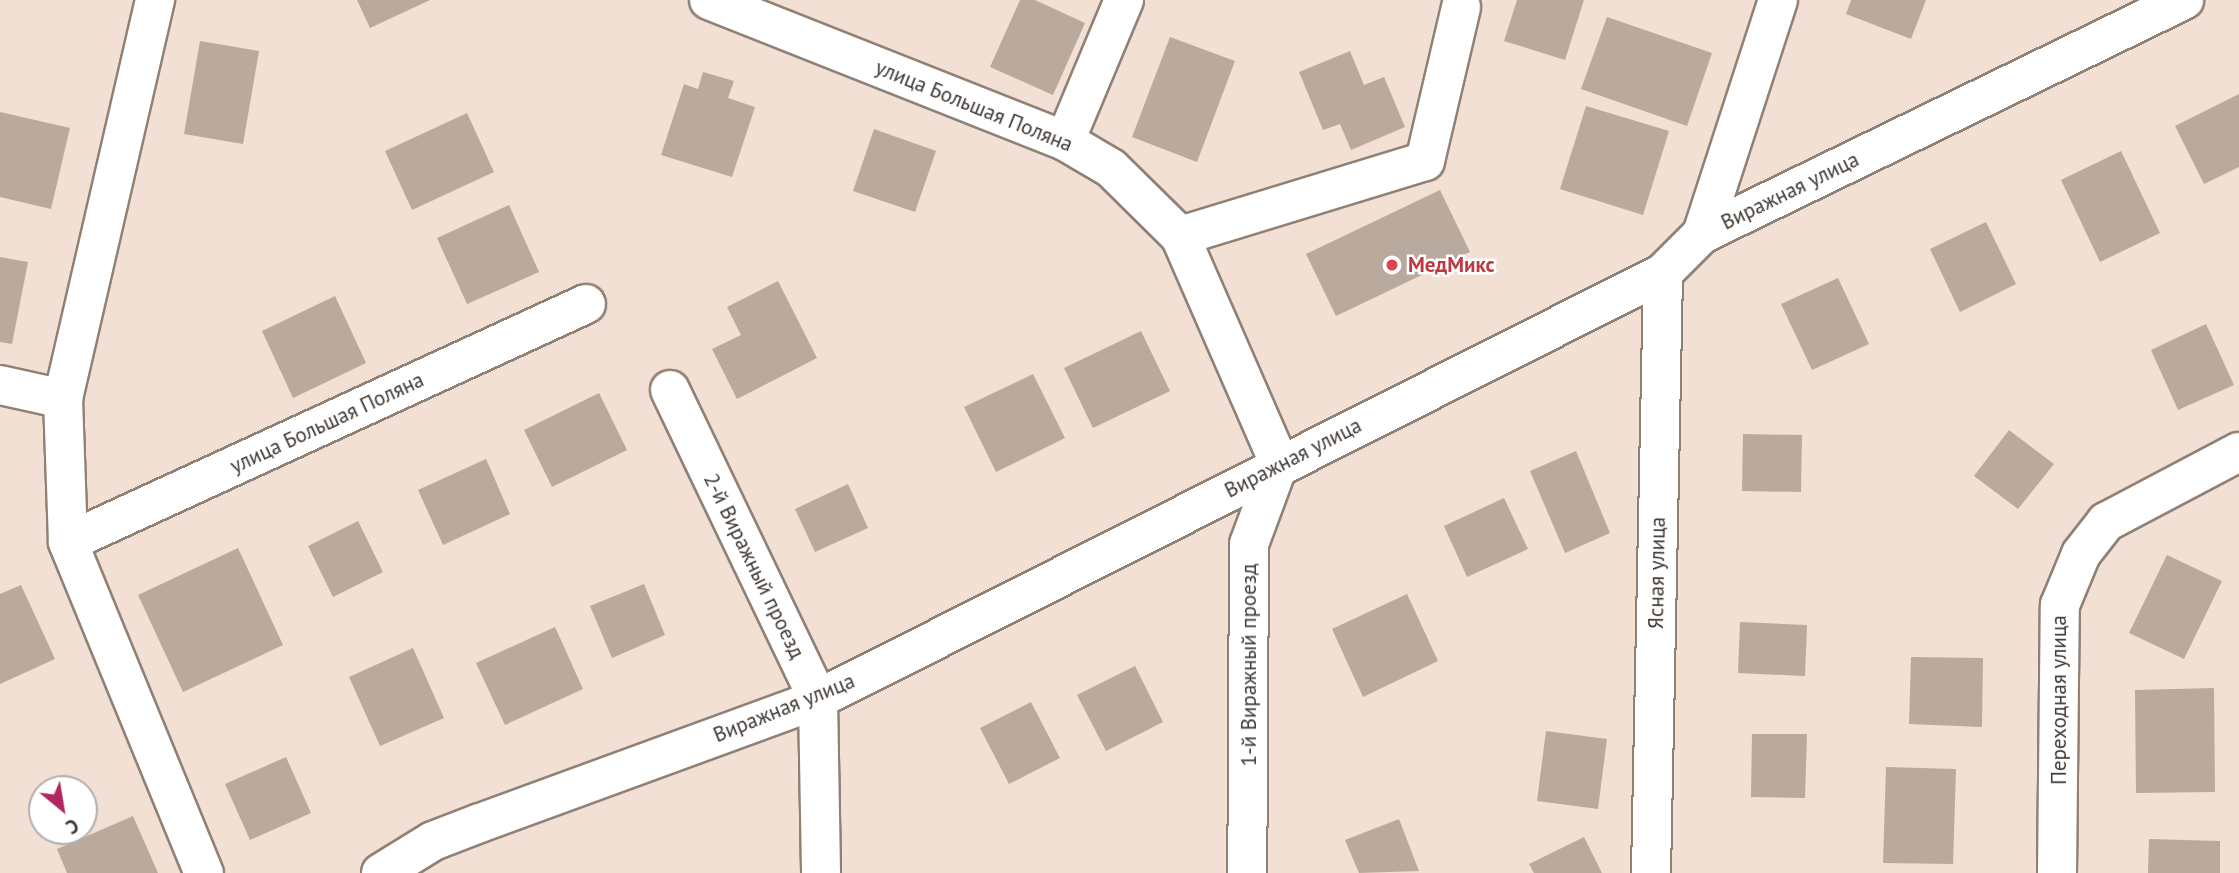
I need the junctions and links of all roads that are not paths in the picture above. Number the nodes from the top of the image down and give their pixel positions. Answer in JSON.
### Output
{"nodes":[{"id":1,"x":155,"y":0,"type":"edge"},
{"id":2,"x":709,"y":0,"type":"edge"},
{"id":3,"x":1124,"y":0,"type":"edge"},
{"id":4,"x":1778,"y":0,"type":"edge"},
{"id":5,"x":2184,"y":0,"type":"edge"},
{"id":6,"x":1461,"y":7,"type":"dead end"},
{"id":7,"x":1065,"y":141,"type":"junction"},
{"id":8,"x":1702,"y":234,"type":"junction"},
{"id":9,"x":1180,"y":236,"type":"junction"},
{"id":10,"x":1663,"y":273,"type":"junction"},
{"id":11,"x":586,"y":304,"type":"dead end"},
{"id":12,"x":0,"y":385,"type":"edge"},
{"id":13,"x":670,"y":390,"type":"dead end"},
{"id":14,"x":63,"y":399,"type":"junction"},
{"id":15,"x":2239,"y":452,"type":"edge"},
{"id":16,"x":1279,"y":463,"type":"junction"},
{"id":17,"x":68,"y":542,"type":"junction"},
{"id":18,"x":818,"y":699,"type":"junction"},
{"id":19,"x":204,"y":873,"type":"edge"},
{"id":20,"x":381,"y":873,"type":"edge"},
{"id":21,"x":821,"y":873,"type":"edge"},
{"id":22,"x":1247,"y":873,"type":"edge"},
{"id":23,"x":1651,"y":873,"type":"edge"},
{"id":24,"x":2057,"y":873,"type":"edge"}],
"edges":[{"from":1,"to":14,"type":"street"},
{"from":2,"to":7,"type":"street","name":"улица Большая Поляна"},
{"from":3,"to":7,"type":"street"},
{"from":4,"to":8,"type":"street"},
{"from":5,"to":8,"type":"street","name":"Виражная улица"},
{"from":6,"to":9,"type":"street"},
{"from":7,"to":9,"type":"street","name":"улица Большая Поляна"},
{"from":8,"to":10,"type":"street","name":"Виражная улица"},
{"from":9,"to":16,"type":"street","name":"улица Большая Поляна"},
{"from":10,"to":16,"type":"street","name":"Виражная улица"},
{"from":10,"to":23,"type":"street","name":"Ясная улица"},
{"from":11,"to":17,"type":"street","name":"улица Большая Поляна"},
{"from":12,"to":14,"type":"street"},
{"from":13,"to":18,"type":"street","name":"2-й Виражный проезд"},
{"from":14,"to":17,"type":"street"},
{"from":15,"to":24,"type":"street","name":"Переходная улица"},
{"from":16,"to":18,"type":"street","name":"Виражная улица"},
{"from":16,"to":22,"type":"street","name":"1-й Виражный проезд"},
{"from":17,"to":19,"type":"street"},
{"from":18,"to":20,"type":"street","name":"Виражная улица"},
{"from":18,"to":21,"type":"street","name":"2-й Виражный проезд"}]}
